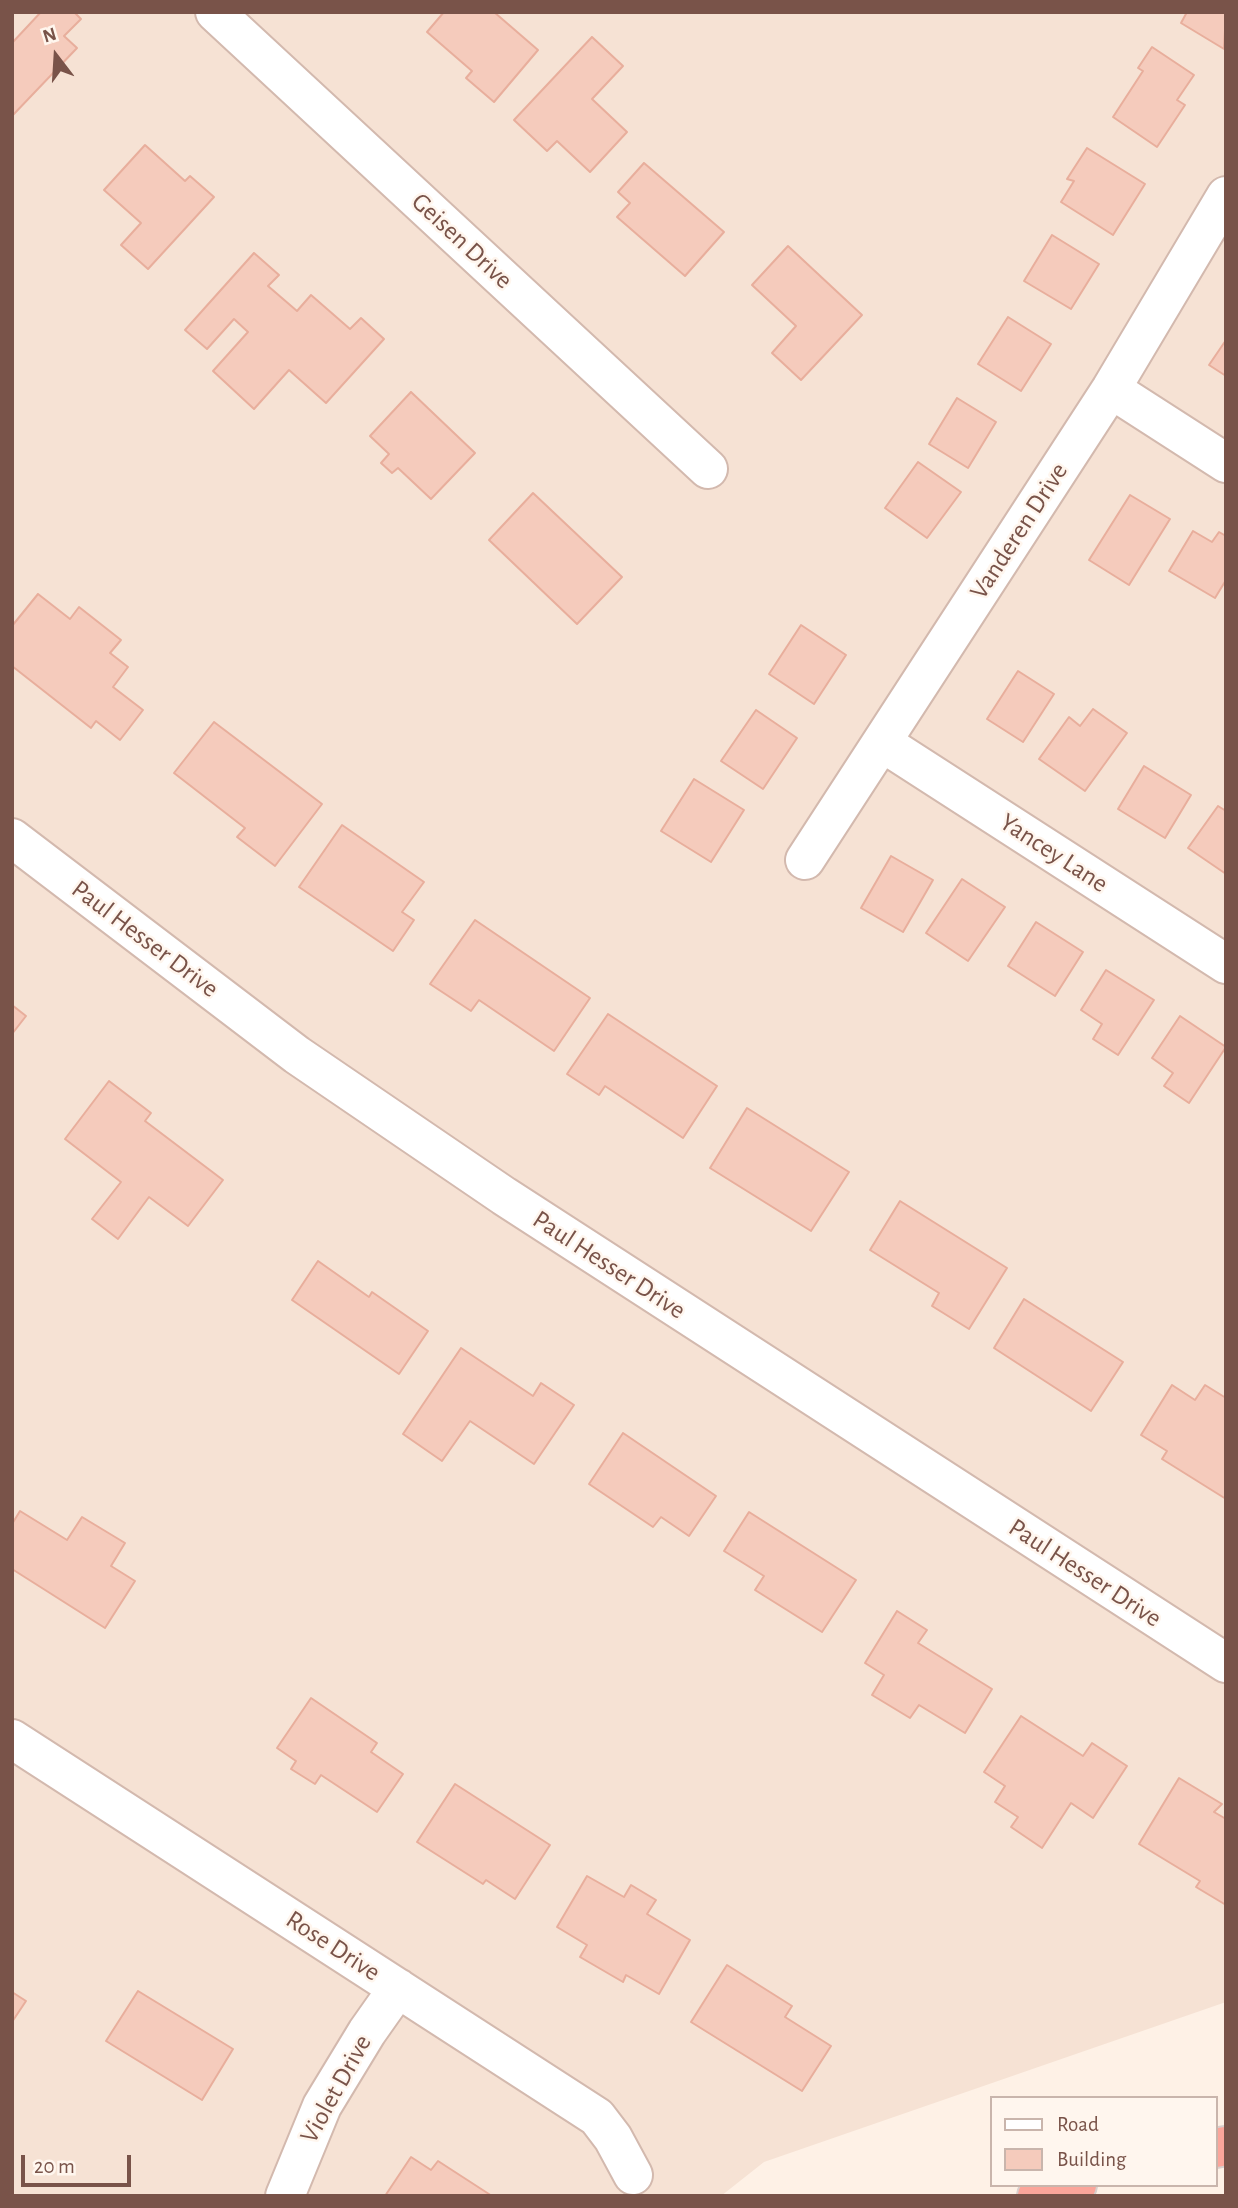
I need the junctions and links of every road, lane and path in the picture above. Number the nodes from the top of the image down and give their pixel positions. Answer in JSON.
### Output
{"nodes":[{"id":1,"x":215,"y":12,"type":"edge"},
{"id":2,"x":1226,"y":197,"type":"edge"},
{"id":3,"x":1111,"y":390,"type":"junction"},
{"id":4,"x":1226,"y":463,"type":"edge"},
{"id":5,"x":708,"y":469,"type":"dead end"},
{"id":6,"x":883,"y":743,"type":"junction"},
{"id":7,"x":12,"y":838,"type":"edge"},
{"id":8,"x":805,"y":860,"type":"dead end"},
{"id":9,"x":1226,"y":964,"type":"edge"},
{"id":10,"x":1226,"y":1663,"type":"edge"},
{"id":11,"x":12,"y":1739,"type":"edge"},
{"id":12,"x":398,"y":1988,"type":"junction"},
{"id":13,"x":633,"y":2175,"type":"dead end"},
{"id":14,"x":1070,"y":2187,"type":"edge"},
{"id":15,"x":285,"y":2196,"type":"edge"},
{"id":16,"x":1037,"y":2196,"type":"edge"}],
"edges":[{"from":1,"to":5,"type":"street","name":"Geisen Drive"},
{"from":2,"to":3,"type":"street","name":"Vanderen Drive"},
{"from":3,"to":4,"type":"street"},
{"from":3,"to":6,"type":"street","name":"Vanderen Drive"},
{"from":6,"to":8,"type":"street","name":"Vanderen Drive"},
{"from":6,"to":9,"type":"street","name":"Yancey Lane"},
{"from":7,"to":10,"type":"street","name":"Paul Hesser Drive"},
{"from":11,"to":12,"type":"street","name":"Rose Drive"},
{"from":12,"to":13,"type":"street","name":"Rose Drive"},
{"from":12,"to":15,"type":"street","name":"Violet Drive"},
{"from":14,"to":16,"type":"highway"}]}
